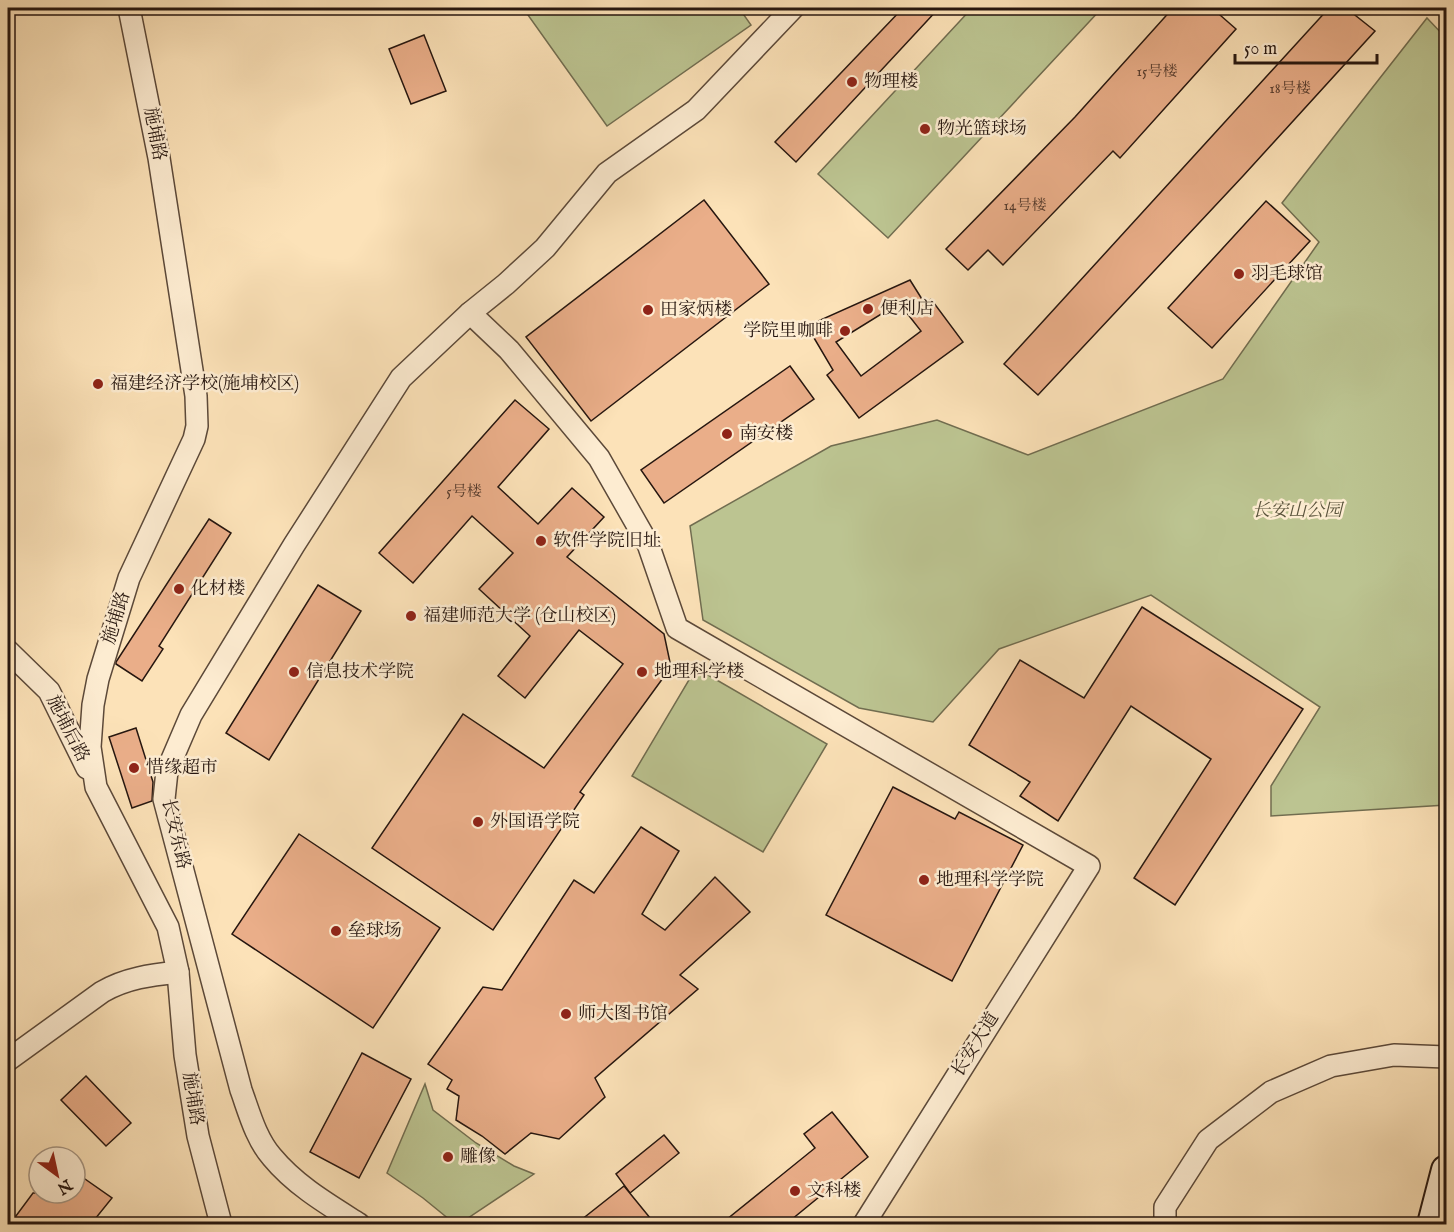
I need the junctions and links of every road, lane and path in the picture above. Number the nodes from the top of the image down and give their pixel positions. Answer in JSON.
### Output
{"nodes":[{"id":1,"x":129,"y":8,"type":"edge"},
{"id":2,"x":793,"y":8,"type":"edge"},
{"id":3,"x":470,"y":313,"type":"junction"},
{"id":4,"x":8,"y":651,"type":"edge"},
{"id":5,"x":96,"y":787,"type":"junction"},
{"id":6,"x":178,"y":972,"type":"junction"},
{"id":7,"x":1446,"y":1057,"type":"edge"},
{"id":8,"x":8,"y":1060,"type":"edge"},
{"id":9,"x":1446,"y":1170,"type":"edge"},
{"id":10,"x":221,"y":1224,"type":"edge"},
{"id":11,"x":359,"y":1224,"type":"edge"},
{"id":12,"x":864,"y":1224,"type":"edge"},
{"id":13,"x":1165,"y":1224,"type":"edge"},
{"id":14,"x":1431,"y":1224,"type":"edge"}],
"edges":[{"from":1,"to":5,"type":"street","name":"施埔路"},
{"from":2,"to":3,"type":"street","name":"长安东路"},
{"from":3,"to":11,"type":"street","name":"长安东路"},
{"from":3,"to":12,"type":"street","name":"长安大道"},
{"from":4,"to":5,"type":"street","name":"施埔后路"},
{"from":5,"to":6,"type":"street","name":"施埔路"},
{"from":6,"to":8,"type":"street"},
{"from":6,"to":10,"type":"street","name":"施埔路"},
{"from":7,"to":13,"type":"street"},
{"from":9,"to":14,"type":"street"}]}
